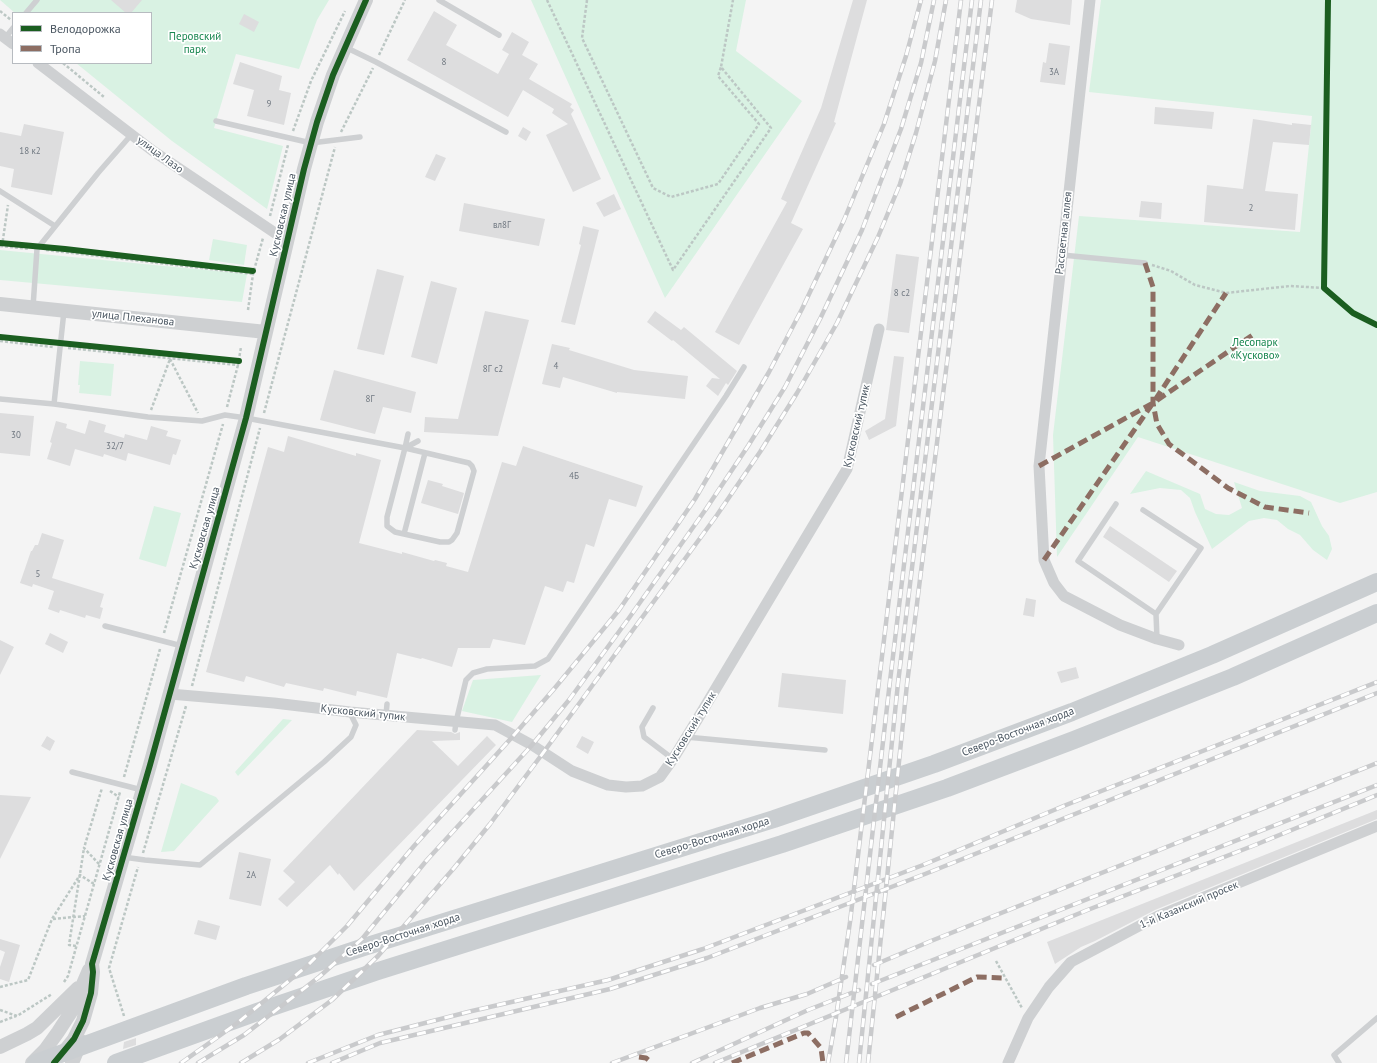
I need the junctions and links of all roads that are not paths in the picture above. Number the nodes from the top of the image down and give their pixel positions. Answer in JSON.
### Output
{"nodes":[{"id":1,"x":37,"y":0,"type":"edge"},
{"id":2,"x":366,"y":0,"type":"edge"},
{"id":3,"x":439,"y":0,"type":"edge"},
{"id":4,"x":1090,"y":0,"type":"edge"},
{"id":5,"x":27,"y":12,"type":"edge"},
{"id":6,"x":12,"y":30,"type":"edge"},
{"id":7,"x":499,"y":35,"type":"dead end"},
{"id":8,"x":6,"y":39,"type":"edge"},
{"id":9,"x":345,"y":47,"type":"junction"},
{"id":10,"x":39,"y":64,"type":"edge"},
{"id":11,"x":216,"y":121,"type":"dead end"},
{"id":12,"x":506,"y":132,"type":"dead end"},
{"id":13,"x":132,"y":134,"type":"junction"},
{"id":14,"x":360,"y":137,"type":"dead end"},
{"id":15,"x":311,"y":144,"type":"junction"},
{"id":16,"x":0,"y":191,"type":"edge"},
{"id":17,"x":55,"y":226,"type":"junction"},
{"id":18,"x":287,"y":241,"type":"junction"},
{"id":19,"x":1062,"y":255,"type":"junction"},
{"id":20,"x":1145,"y":263,"type":"road end"},
{"id":21,"x":0,"y":304,"type":"edge"},
{"id":22,"x":33,"y":307,"type":"junction"},
{"id":23,"x":64,"y":310,"type":"junction"},
{"id":24,"x":879,"y":329,"type":"dead end"},
{"id":25,"x":266,"y":332,"type":"junction"},
{"id":26,"x":744,"y":366,"type":"dead end"},
{"id":27,"x":0,"y":399,"type":"edge"},
{"id":28,"x":54,"y":404,"type":"junction"},
{"id":29,"x":246,"y":418,"type":"junction"},
{"id":30,"x":408,"y":434,"type":"dead end"},
{"id":31,"x":418,"y":441,"type":"dead end"},
{"id":32,"x":405,"y":448,"type":"junction"},
{"id":33,"x":425,"y":453,"type":"junction"},
{"id":34,"x":1116,"y":504,"type":"dead end"},
{"id":35,"x":1144,"y":510,"type":"dead end"},
{"id":36,"x":404,"y":534,"type":"junction"},
{"id":37,"x":1377,"y":582,"type":"edge"},
{"id":38,"x":1156,"y":614,"type":"junction"},
{"id":39,"x":1377,"y":614,"type":"edge"},
{"id":40,"x":105,"y":626,"type":"dead end"},
{"id":41,"x":1157,"y":639,"type":"junction"},
{"id":42,"x":1179,"y":645,"type":"dead end"},
{"id":43,"x":183,"y":646,"type":"junction"},
{"id":44,"x":170,"y":694,"type":"junction"},
{"id":45,"x":653,"y":708,"type":"dead end"},
{"id":46,"x":350,"y":712,"type":"junction"},
{"id":47,"x":455,"y":726,"type":"junction"},
{"id":48,"x":686,"y":737,"type":"junction"},
{"id":49,"x":825,"y":750,"type":"dead end"},
{"id":50,"x":673,"y":758,"type":"junction"},
{"id":51,"x":72,"y":772,"type":"dead end"},
{"id":52,"x":142,"y":790,"type":"junction"},
{"id":53,"x":1377,"y":826,"type":"edge"},
{"id":54,"x":123,"y":857,"type":"junction"},
{"id":55,"x":92,"y":964,"type":"junction"},
{"id":56,"x":84,"y":982,"type":"junction"},
{"id":57,"x":1377,"y":1018,"type":"edge"},
{"id":58,"x":83,"y":1021,"type":"junction"},
{"id":59,"x":0,"y":1047,"type":"edge"},
{"id":60,"x":56,"y":1061,"type":"edge"},
{"id":61,"x":32,"y":1063,"type":"edge"},
{"id":62,"x":36,"y":1063,"type":"edge"},
{"id":63,"x":72,"y":1063,"type":"edge"},
{"id":64,"x":116,"y":1063,"type":"edge"},
{"id":65,"x":1008,"y":1063,"type":"edge"},
{"id":66,"x":1339,"y":1063,"type":"edge"}],
"edges":[{"from":1,"to":5,"type":"lane"},
{"from":2,"to":9,"type":"street","name":"Кусковская улица"},
{"from":3,"to":7,"type":"lane"},
{"from":4,"to":19,"type":"street","name":"Рассветная аллея"},
{"from":6,"to":8,"type":"lane"},
{"from":9,"to":12,"type":"lane"},
{"from":9,"to":15,"type":"street","name":"Кусковская улица"},
{"from":10,"to":13,"type":"street","name":"улица Лазо"},
{"from":11,"to":15,"type":"lane"},
{"from":13,"to":17,"type":"lane"},
{"from":13,"to":18,"type":"street","name":"улица Лазо"},
{"from":14,"to":15,"type":"lane"},
{"from":15,"to":18,"type":"street","name":"Кусковская улица"},
{"from":16,"to":17,"type":"lane"},
{"from":17,"to":22,"type":"lane"},
{"from":18,"to":25,"type":"street","name":"Кусковская улица"},
{"from":19,"to":20,"type":"lane"},
{"from":19,"to":41,"type":"street","name":"Рассветная аллея"},
{"from":21,"to":22,"type":"street","name":"улица Плеханова"},
{"from":22,"to":23,"type":"street","name":"улица Плеханова"},
{"from":23,"to":25,"type":"street","name":"улица Плеханова"},
{"from":23,"to":28,"type":"lane"},
{"from":24,"to":48,"type":"street","name":"Кусковский тупик"},
{"from":25,"to":29,"type":"street","name":"Кусковская улица"},
{"from":26,"to":47,"type":"lane"},
{"from":27,"to":28,"type":"lane"},
{"from":28,"to":29,"type":"lane"},
{"from":29,"to":32,"type":"lane"},
{"from":29,"to":43,"type":"street","name":"Кусковская улица"},
{"from":30,"to":32,"type":"lane"},
{"from":31,"to":32,"type":"lane"},
{"from":32,"to":33,"type":"lane"},
{"from":32,"to":36,"type":"lane"},
{"from":33,"to":36,"type":"lane"},
{"from":33,"to":36,"type":"lane"},
{"from":34,"to":38,"type":"lane"},
{"from":35,"to":38,"type":"lane"},
{"from":37,"to":62,"type":"main road","name":"Северо-Восточная хорда"},
{"from":38,"to":41,"type":"lane"},
{"from":39,"to":64,"type":"main road"},
{"from":40,"to":43,"type":"lane"},
{"from":41,"to":42,"type":"street","name":"Рассветная аллея"},
{"from":43,"to":44,"type":"street","name":"Кусковская улица"},
{"from":44,"to":46,"type":"street","name":"Кусковский тупик"},
{"from":44,"to":52,"type":"street","name":"Кусковская улица"},
{"from":45,"to":50,"type":"lane"},
{"from":46,"to":47,"type":"street","name":"Кусковский тупик"},
{"from":46,"to":54,"type":"lane"},
{"from":47,"to":50,"type":"street","name":"Кусковский тупик"},
{"from":48,"to":49,"type":"lane"},
{"from":48,"to":50,"type":"street","name":"Кусковский тупик"},
{"from":51,"to":52,"type":"lane"},
{"from":52,"to":54,"type":"street","name":"Кусковская улица"},
{"from":53,"to":65,"type":"street","name":"1-й Казанский просек"},
{"from":54,"to":55,"type":"street","name":"Кусковская улица"},
{"from":55,"to":56,"type":"street"},
{"from":55,"to":58,"type":"street","name":"Кусковская улица"},
{"from":56,"to":59,"type":"street"},
{"from":56,"to":61,"type":"street"},
{"from":57,"to":66,"type":"lane"},
{"from":58,"to":60,"type":"street","name":"Кусковская улица"},
{"from":58,"to":63,"type":"street"}]}
